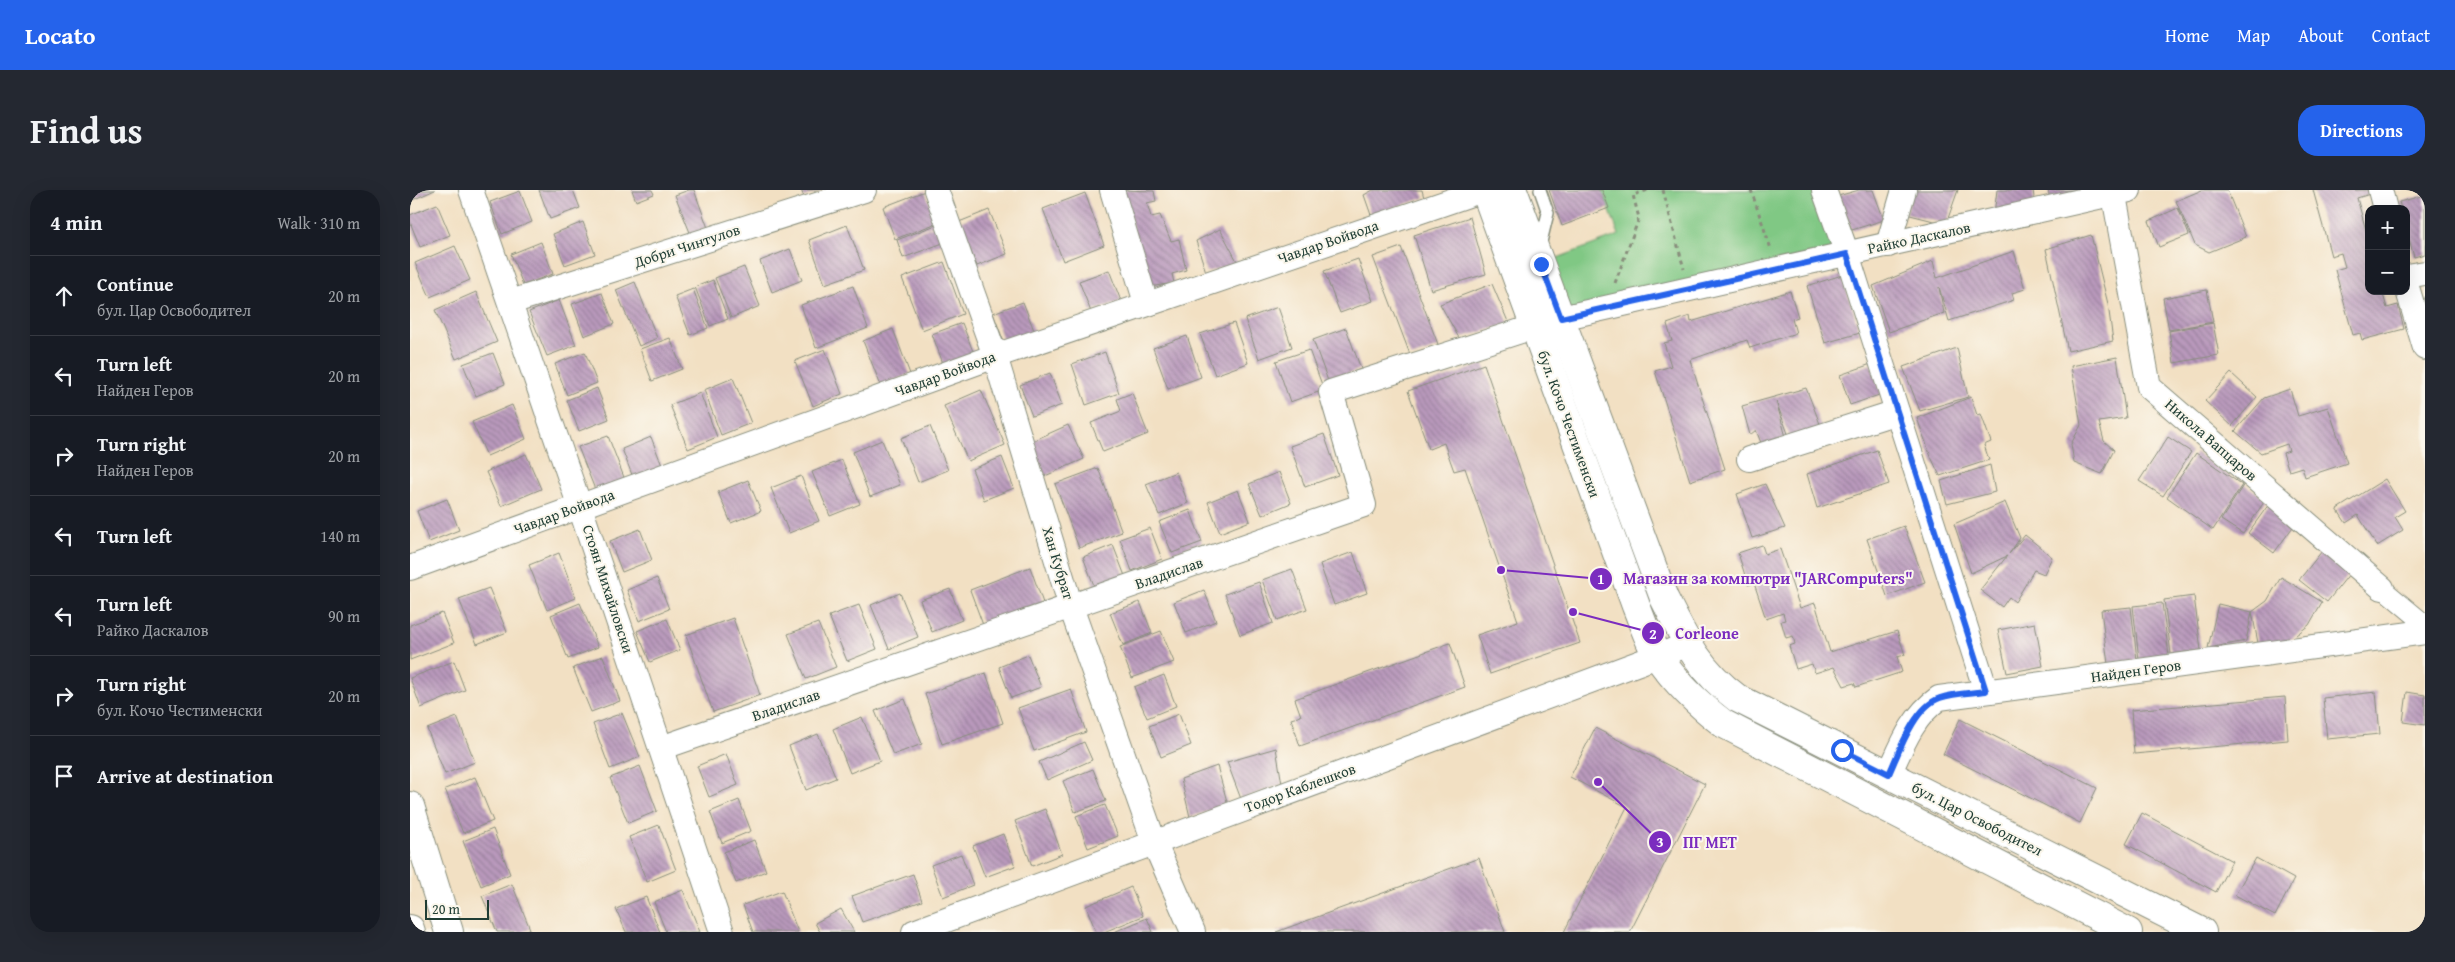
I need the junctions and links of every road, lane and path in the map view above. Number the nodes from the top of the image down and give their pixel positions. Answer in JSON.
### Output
{"nodes":[{"id":1,"x":471,"y":190,"type":"edge"},
{"id":2,"x":864,"y":190,"type":"edge"},
{"id":3,"x":936,"y":190,"type":"edge"},
{"id":4,"x":1112,"y":190,"type":"edge"},
{"id":5,"x":1484,"y":190,"type":"edge"},
{"id":6,"x":1513,"y":190,"type":"edge"},
{"id":7,"x":1540,"y":190,"type":"edge"},
{"id":8,"x":1648,"y":190,"type":"edge"},
{"id":9,"x":1663,"y":190,"type":"edge"},
{"id":10,"x":1751,"y":190,"type":"edge"},
{"id":11,"x":1824,"y":190,"type":"edge"},
{"id":12,"x":1904,"y":190,"type":"edge"},
{"id":13,"x":2380,"y":190,"type":"edge"},
{"id":14,"x":2118,"y":192,"type":"edge"},
{"id":15,"x":2384,"y":205,"type":"edge"},
{"id":16,"x":1888,"y":245,"type":"junction"},
{"id":17,"x":1847,"y":254,"type":"junction"},
{"id":18,"x":1538,"y":255,"type":"junction"},
{"id":19,"x":1778,"y":269,"type":"junction"},
{"id":20,"x":2425,"y":273,"type":"edge"},
{"id":21,"x":2410,"y":275,"type":"edge"},
{"id":22,"x":1690,"y":289,"type":"junction"},
{"id":23,"x":2409,"y":295,"type":"edge"},
{"id":24,"x":510,"y":302,"type":"junction"},
{"id":25,"x":1146,"y":303,"type":"junction"},
{"id":26,"x":1606,"y":308,"type":"junction"},
{"id":27,"x":1561,"y":318,"type":"junction"},
{"id":28,"x":1534,"y":326,"type":"junction"},
{"id":29,"x":2425,"y":348,"type":"edge"},
{"id":30,"x":995,"y":356,"type":"junction"},
{"id":31,"x":1896,"y":412,"type":"junction"},
{"id":32,"x":1749,"y":459,"type":"dead end"},
{"id":33,"x":580,"y":507,"type":"junction"},
{"id":34,"x":410,"y":568,"type":"edge"},
{"id":35,"x":2382,"y":588,"type":"joint"},
{"id":36,"x":1071,"y":607,"type":"junction"},
{"id":37,"x":2425,"y":624,"type":"edge"},
{"id":38,"x":2425,"y":632,"type":"edge"},
{"id":39,"x":1687,"y":646,"type":"junction"},
{"id":40,"x":1658,"y":656,"type":"junction"},
{"id":41,"x":1986,"y":691,"type":"junction"},
{"id":42,"x":661,"y":748,"type":"junction"},
{"id":43,"x":1889,"y":774,"type":"junction"},
{"id":44,"x":410,"y":806,"type":"edge"},
{"id":45,"x":1154,"y":842,"type":"junction"},
{"id":46,"x":2425,"y":925,"type":"edge"},
{"id":47,"x":2112,"y":928,"type":"edge"},
{"id":48,"x":449,"y":932,"type":"edge"},
{"id":49,"x":722,"y":932,"type":"edge"},
{"id":50,"x":914,"y":932,"type":"edge"},
{"id":51,"x":1192,"y":932,"type":"edge"},
{"id":52,"x":2202,"y":932,"type":"edge"},
{"id":53,"x":2419,"y":932,"type":"edge"}],
"edges":[{"from":1,"to":24,"type":"street","name":"Стоян Михайловски"},
{"from":2,"to":24,"type":"street","name":"Добри Чинтулов"},
{"from":3,"to":30,"type":"street","name":"Хан Кубрат"},
{"from":4,"to":25,"type":"street"},
{"from":5,"to":25,"type":"street","name":"Чавдар Войвода"},
{"from":5,"to":28,"type":"street","name":"бул. Кочо Честименски"},
{"from":6,"to":18,"type":"street","name":"бул. Кочо Честименски"},
{"from":7,"to":18,"type":"lane"},
{"from":8,"to":26,"type":"path"},
{"from":9,"to":22,"type":"path"},
{"from":10,"to":19,"type":"path"},
{"from":11,"to":17,"type":"street"},
{"from":12,"to":16,"type":"street"},
{"from":13,"to":15,"type":"street"},
{"from":14,"to":16,"type":"street","name":"Райко Даскалов"},
{"from":14,"to":35,"type":"street","name":"Никола Вапцаров"},
{"from":16,"to":17,"type":"street","name":"Райко Даскалов"},
{"from":17,"to":19,"type":"street","name":"Райко Даскалов"},
{"from":17,"to":31,"type":"street"},
{"from":18,"to":27,"type":"street","name":"бул. Кочо Честименски"},
{"from":19,"to":22,"type":"street","name":"Райко Даскалов"},
{"from":20,"to":21,"type":"street"},
{"from":22,"to":26,"type":"street","name":"Райко Даскалов"},
{"from":23,"to":29,"type":"street"},
{"from":24,"to":33,"type":"street","name":"Стоян Михайловски"},
{"from":25,"to":30,"type":"street","name":"Чавдар Войвода"},
{"from":26,"to":27,"type":"street","name":"Райко Даскалов"},
{"from":27,"to":28,"type":"street","name":"Райко Даскалов"},
{"from":27,"to":39,"type":"street","name":"бул. Кочо Честименски"},
{"from":28,"to":36,"type":"street","name":"Владислав"},
{"from":28,"to":40,"type":"street","name":"бул. Кочо Честименски"},
{"from":30,"to":33,"type":"street","name":"Чавдар Войвода"},
{"from":30,"to":36,"type":"street","name":"Хан Кубрат"},
{"from":31,"to":32,"type":"street"},
{"from":31,"to":41,"type":"street"},
{"from":33,"to":34,"type":"street","name":"Чавдар Войвода"},
{"from":33,"to":42,"type":"street","name":"Стоян Михайловски"},
{"from":35,"to":37,"type":"street","name":"Никола Вапцаров"},
{"from":36,"to":42,"type":"street","name":"Владислав"},
{"from":36,"to":45,"type":"street","name":"Хан Кубрат"},
{"from":38,"to":41,"type":"street","name":"Найден Геров"},
{"from":39,"to":40,"type":"street","name":"Тодор Каблешков"},
{"from":39,"to":43,"type":"street","name":"бул. Цар Освободител"},
{"from":40,"to":45,"type":"street","name":"Тодор Каблешков"},
{"from":40,"to":47,"type":"street"},
{"from":41,"to":43,"type":"street","name":"Найден Геров"},
{"from":42,"to":49,"type":"street","name":"Стоян Михайловски"},
{"from":43,"to":52,"type":"street","name":"бул. Цар Освободител"},
{"from":44,"to":48,"type":"street"},
{"from":45,"to":50,"type":"street","name":"Тодор Каблешков"},
{"from":45,"to":51,"type":"street","name":"Хан Кубрат"},
{"from":46,"to":53,"type":"path"}]}
